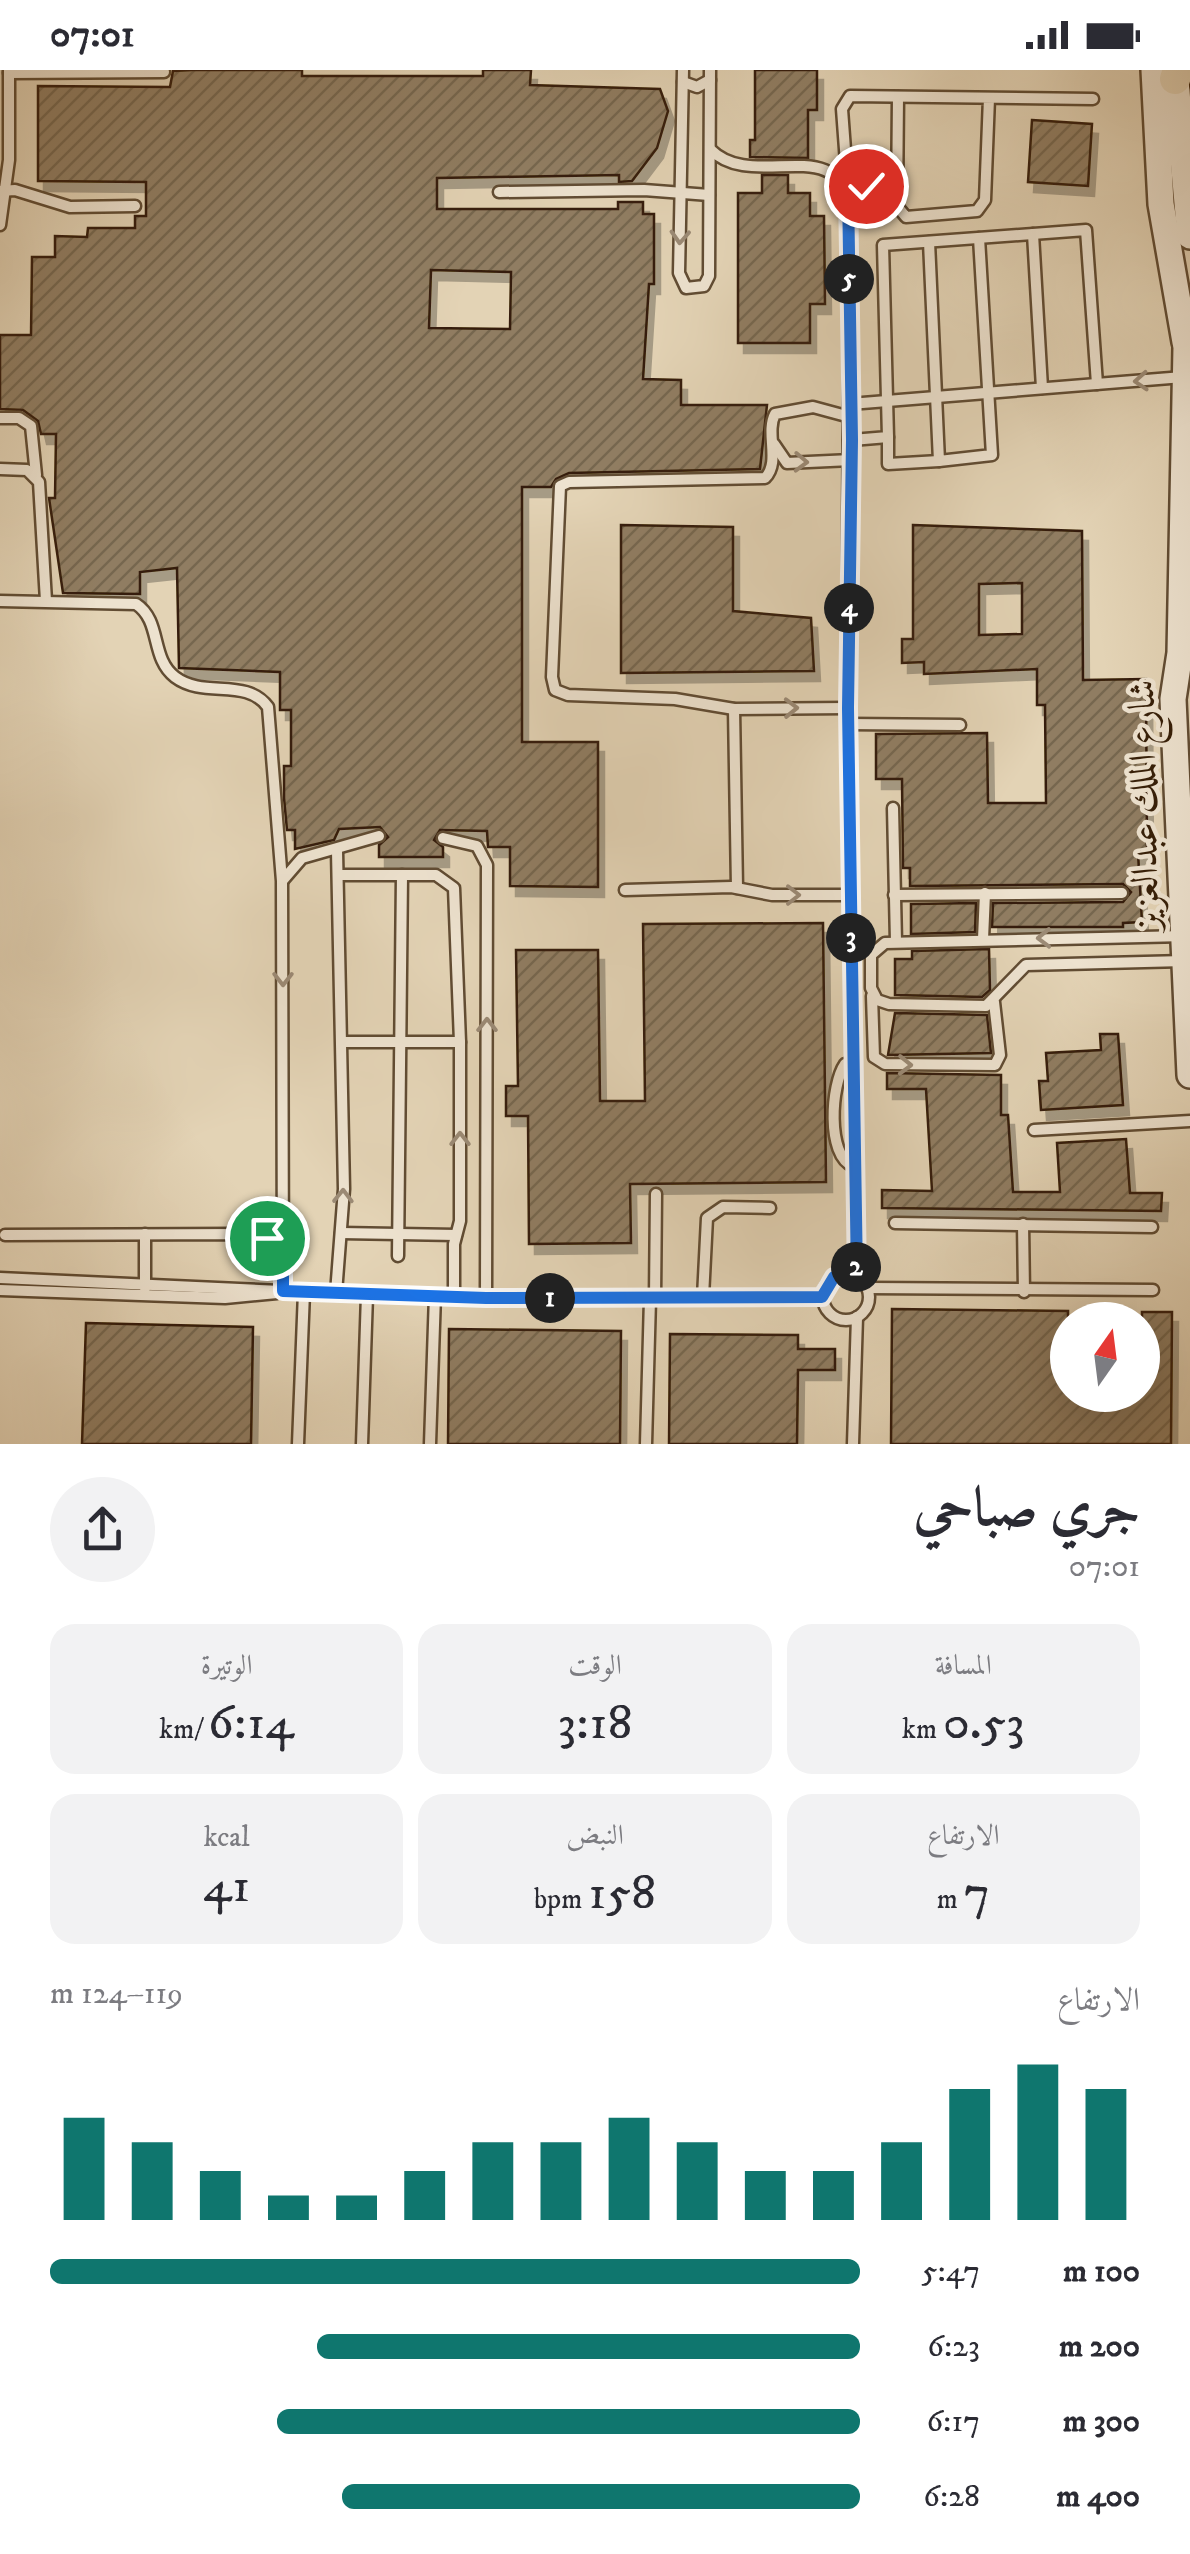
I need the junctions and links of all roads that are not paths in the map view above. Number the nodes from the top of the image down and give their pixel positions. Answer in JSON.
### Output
{"nodes":[{"id":1,"x":9,"y":71,"type":"edge"},
{"id":2,"x":164,"y":72,"type":"dead end"},
{"id":3,"x":1170,"y":72,"type":"edge"},
{"id":4,"x":710,"y":75,"type":"edge"},
{"id":5,"x":683,"y":76,"type":"edge"},
{"id":6,"x":898,"y":97,"type":"junction"},
{"id":7,"x":988,"y":98,"type":"junction"},
{"id":8,"x":1093,"y":99,"type":"dead end"},
{"id":9,"x":4,"y":138,"type":"edge"},
{"id":10,"x":710,"y":150,"type":"junction"},
{"id":11,"x":3,"y":190,"type":"edge"},
{"id":12,"x":848,"y":190,"type":"junction"},
{"id":13,"x":499,"y":192,"type":"dead end"},
{"id":14,"x":682,"y":192,"type":"junction"},
{"id":15,"x":709,"y":194,"type":"junction"},
{"id":16,"x":135,"y":206,"type":"dead end"},
{"id":17,"x":897,"y":206,"type":"junction"},
{"id":18,"x":0,"y":225,"type":"edge"},
{"id":19,"x":1033,"y":234,"type":"junction"},
{"id":20,"x":1190,"y":236,"type":"edge"},
{"id":21,"x":978,"y":238,"type":"junction"},
{"id":22,"x":929,"y":242,"type":"junction"},
{"id":23,"x":1188,"y":335,"type":"edge"},
{"id":24,"x":1186,"y":377,"type":"junction"},
{"id":25,"x":1097,"y":384,"type":"junction"},
{"id":26,"x":1042,"y":388,"type":"junction"},
{"id":27,"x":989,"y":392,"type":"junction"},
{"id":28,"x":936,"y":396,"type":"junction"},
{"id":29,"x":888,"y":400,"type":"junction"},
{"id":30,"x":850,"y":404,"type":"junction"},
{"id":31,"x":850,"y":416,"type":"junction"},
{"id":32,"x":0,"y":418,"type":"edge"},
{"id":33,"x":771,"y":429,"type":"junction"},
{"id":34,"x":888,"y":437,"type":"junction"},
{"id":35,"x":852,"y":440,"type":"junction"},
{"id":36,"x":851,"y":460,"type":"junction"},
{"id":37,"x":939,"y":461,"type":"junction"},
{"id":38,"x":0,"y":470,"type":"edge"},
{"id":39,"x":36,"y":476,"type":"junction"},
{"id":40,"x":0,"y":601,"type":"edge"},
{"id":41,"x":46,"y":602,"type":"junction"},
{"id":42,"x":1180,"y":653,"type":"junction"},
{"id":43,"x":848,"y":708,"type":"junction"},
{"id":44,"x":734,"y":710,"type":"junction"},
{"id":45,"x":848,"y":724,"type":"junction"},
{"id":46,"x":960,"y":725,"type":"dead end"},
{"id":47,"x":1190,"y":748,"type":"edge"},
{"id":48,"x":893,"y":808,"type":"dead end"},
{"id":49,"x":378,"y":836,"type":"dead end"},
{"id":50,"x":443,"y":838,"type":"dead end"},
{"id":51,"x":337,"y":851,"type":"junction"},
{"id":52,"x":402,"y":875,"type":"junction"},
{"id":53,"x":338,"y":876,"type":"junction"},
{"id":54,"x":282,"y":881,"type":"junction"},
{"id":55,"x":737,"y":888,"type":"junction"},
{"id":56,"x":625,"y":890,"type":"dead end"},
{"id":57,"x":985,"y":893,"type":"junction"},
{"id":58,"x":1122,"y":893,"type":"dead end"},
{"id":59,"x":851,"y":895,"type":"junction"},
{"id":60,"x":894,"y":896,"type":"junction"},
{"id":61,"x":1106,"y":938,"type":"junction"},
{"id":62,"x":983,"y":939,"type":"junction"},
{"id":63,"x":896,"y":942,"type":"junction"},
{"id":64,"x":1186,"y":948,"type":"edge"},
{"id":65,"x":1107,"y":963,"type":"junction"},
{"id":66,"x":872,"y":994,"type":"junction"},
{"id":67,"x":994,"y":1002,"type":"junction"},
{"id":68,"x":344,"y":1042,"type":"junction"},
{"id":69,"x":402,"y":1042,"type":"junction"},
{"id":70,"x":460,"y":1042,"type":"junction"},
{"id":71,"x":1190,"y":1075,"type":"edge"},
{"id":72,"x":1190,"y":1122,"type":"edge"},
{"id":73,"x":1034,"y":1130,"type":"dead end"},
{"id":74,"x":656,"y":1194,"type":"dead end"},
{"id":75,"x":770,"y":1208,"type":"dead end"},
{"id":76,"x":895,"y":1223,"type":"dead end"},
{"id":77,"x":1023,"y":1224,"type":"junction"},
{"id":78,"x":1152,"y":1227,"type":"dead end"},
{"id":79,"x":341,"y":1233,"type":"junction"},
{"id":80,"x":145,"y":1234,"type":"junction"},
{"id":81,"x":400,"y":1234,"type":"junction"},
{"id":82,"x":5,"y":1235,"type":"dead end"},
{"id":83,"x":456,"y":1235,"type":"junction"},
{"id":84,"x":283,"y":1248,"type":"junction"},
{"id":85,"x":398,"y":1256,"type":"dead end"},
{"id":86,"x":857,"y":1277,"type":"junction"},
{"id":87,"x":0,"y":1278,"type":"edge"},
{"id":88,"x":868,"y":1288,"type":"junction"},
{"id":89,"x":145,"y":1289,"type":"junction"},
{"id":90,"x":0,"y":1290,"type":"edge"},
{"id":91,"x":1153,"y":1290,"type":"dead end"},
{"id":92,"x":283,"y":1291,"type":"junction"},
{"id":93,"x":304,"y":1292,"type":"junction"},
{"id":94,"x":336,"y":1292,"type":"junction"},
{"id":95,"x":1024,"y":1292,"type":"junction"},
{"id":96,"x":367,"y":1295,"type":"junction"},
{"id":97,"x":434,"y":1295,"type":"junction"},
{"id":98,"x":454,"y":1296,"type":"junction"},
{"id":99,"x":822,"y":1297,"type":"junction"},
{"id":100,"x":486,"y":1298,"type":"junction"},
{"id":101,"x":652,"y":1298,"type":"junction"},
{"id":102,"x":703,"y":1298,"type":"junction"},
{"id":103,"x":857,"y":1317,"type":"junction"},
{"id":104,"x":298,"y":1444,"type":"edge"},
{"id":105,"x":362,"y":1444,"type":"edge"},
{"id":106,"x":430,"y":1444,"type":"edge"},
{"id":107,"x":646,"y":1444,"type":"edge"},
{"id":108,"x":853,"y":1444,"type":"edge"}],
"edges":[{"from":1,"to":2,"type":"lane"},
{"from":1,"to":9,"type":"lane"},
{"from":3,"to":20,"type":"street","name":"شارع الملك عبدالعزيز"},
{"from":3,"to":23,"type":"street","name":"شارع الملك عبدالعزيز"},
{"from":4,"to":5,"type":"lane"},
{"from":4,"to":10,"type":"lane"},
{"from":5,"to":14,"type":"lane"},
{"from":6,"to":7,"type":"lane"},
{"from":6,"to":12,"type":"lane"},
{"from":6,"to":17,"type":"lane"},
{"from":7,"to":8,"type":"lane"},
{"from":7,"to":17,"type":"lane"},
{"from":9,"to":11,"type":"lane"},
{"from":10,"to":12,"type":"lane"},
{"from":10,"to":15,"type":"lane"},
{"from":11,"to":16,"type":"lane"},
{"from":11,"to":18,"type":"lane"},
{"from":12,"to":17,"type":"lane"},
{"from":12,"to":30,"type":"lane"},
{"from":13,"to":14,"type":"lane"},
{"from":14,"to":15,"type":"lane"},
{"from":14,"to":15,"type":"lane","one_way":true},
{"from":19,"to":21,"type":"lane"},
{"from":19,"to":25,"type":"lane"},
{"from":19,"to":26,"type":"lane"},
{"from":21,"to":22,"type":"lane"},
{"from":21,"to":27,"type":"lane"},
{"from":22,"to":28,"type":"lane"},
{"from":22,"to":29,"type":"lane"},
{"from":23,"to":24,"type":"street","name":"شارع الملك عبدالعزيز"},
{"from":24,"to":25,"type":"lane","one_way":true},
{"from":24,"to":42,"type":"street","name":"شارع الملك عبدالعزيز"},
{"from":25,"to":26,"type":"lane"},
{"from":26,"to":27,"type":"lane"},
{"from":27,"to":28,"type":"lane"},
{"from":27,"to":37,"type":"lane"},
{"from":28,"to":29,"type":"lane"},
{"from":28,"to":37,"type":"lane"},
{"from":29,"to":30,"type":"lane"},
{"from":29,"to":34,"type":"lane"},
{"from":30,"to":31,"type":"lane"},
{"from":31,"to":33,"type":"lane"},
{"from":31,"to":35,"type":"lane"},
{"from":32,"to":39,"type":"lane"},
{"from":33,"to":36,"type":"lane","one_way":true},
{"from":33,"to":44,"type":"lane"},
{"from":34,"to":35,"type":"lane"},
{"from":34,"to":37,"type":"lane"},
{"from":35,"to":36,"type":"lane"},
{"from":36,"to":43,"type":"lane"},
{"from":38,"to":39,"type":"lane"},
{"from":39,"to":41,"type":"lane"},
{"from":40,"to":41,"type":"lane"},
{"from":41,"to":54,"type":"lane"},
{"from":42,"to":47,"type":"street","name":"شارع الملك عبدالعزيز"},
{"from":42,"to":64,"type":"street","name":"شارع الملك عبدالعزيز"},
{"from":44,"to":43,"type":"lane","one_way":true},
{"from":43,"to":45,"type":"lane"},
{"from":44,"to":55,"type":"lane"},
{"from":45,"to":46,"type":"lane"},
{"from":45,"to":59,"type":"lane"},
{"from":48,"to":60,"type":"lane"},
{"from":49,"to":51,"type":"lane"},
{"from":100,"to":50,"type":"lane","one_way":true},
{"from":51,"to":53,"type":"lane"},
{"from":51,"to":54,"type":"lane"},
{"from":52,"to":53,"type":"lane"},
{"from":52,"to":69,"type":"lane"},
{"from":52,"to":70,"type":"lane"},
{"from":53,"to":68,"type":"lane"},
{"from":54,"to":84,"type":"lane","one_way":true},
{"from":55,"to":56,"type":"lane"},
{"from":55,"to":59,"type":"lane","one_way":true},
{"from":57,"to":58,"type":"lane"},
{"from":57,"to":60,"type":"lane"},
{"from":57,"to":62,"type":"lane"},
{"from":59,"to":86,"type":"lane"},
{"from":60,"to":63,"type":"lane"},
{"from":61,"to":62,"type":"lane","one_way":true},
{"from":61,"to":64,"type":"lane"},
{"from":61,"to":65,"type":"lane"},
{"from":62,"to":63,"type":"lane"},
{"from":63,"to":66,"type":"lane"},
{"from":64,"to":65,"type":"lane"},
{"from":64,"to":71,"type":"street","name":"شارع الملك عبدالعزيز"},
{"from":65,"to":67,"type":"lane"},
{"from":66,"to":67,"type":"lane"},
{"from":66,"to":67,"type":"lane","one_way":true},
{"from":68,"to":69,"type":"lane"},
{"from":79,"to":68,"type":"lane","one_way":true},
{"from":69,"to":70,"type":"lane"},
{"from":69,"to":81,"type":"lane"},
{"from":83,"to":70,"type":"lane","one_way":true},
{"from":72,"to":73,"type":"lane"},
{"from":74,"to":101,"type":"lane"},
{"from":75,"to":102,"type":"lane"},
{"from":76,"to":77,"type":"lane"},
{"from":77,"to":78,"type":"lane"},
{"from":77,"to":95,"type":"lane"},
{"from":79,"to":81,"type":"lane"},
{"from":79,"to":94,"type":"lane"},
{"from":80,"to":82,"type":"lane"},
{"from":80,"to":84,"type":"lane"},
{"from":80,"to":89,"type":"lane"},
{"from":81,"to":83,"type":"lane"},
{"from":81,"to":85,"type":"lane"},
{"from":83,"to":98,"type":"lane"},
{"from":84,"to":92,"type":"lane"},
{"from":86,"to":88,"type":"lane"},
{"from":86,"to":99,"type":"lane"},
{"from":87,"to":89,"type":"lane"},
{"from":88,"to":95,"type":"lane"},
{"from":88,"to":103,"type":"lane"},
{"from":89,"to":90,"type":"lane"},
{"from":89,"to":92,"type":"lane"},
{"from":91,"to":95,"type":"lane"},
{"from":92,"to":93,"type":"lane"},
{"from":93,"to":94,"type":"lane"},
{"from":93,"to":104,"type":"lane"},
{"from":94,"to":96,"type":"lane"},
{"from":96,"to":97,"type":"lane"},
{"from":96,"to":105,"type":"lane"},
{"from":97,"to":98,"type":"lane"},
{"from":97,"to":106,"type":"lane"},
{"from":98,"to":100,"type":"lane"},
{"from":99,"to":102,"type":"lane"},
{"from":99,"to":103,"type":"lane"},
{"from":100,"to":101,"type":"lane"},
{"from":101,"to":102,"type":"lane"},
{"from":101,"to":107,"type":"lane"},
{"from":103,"to":108,"type":"lane"}]}
